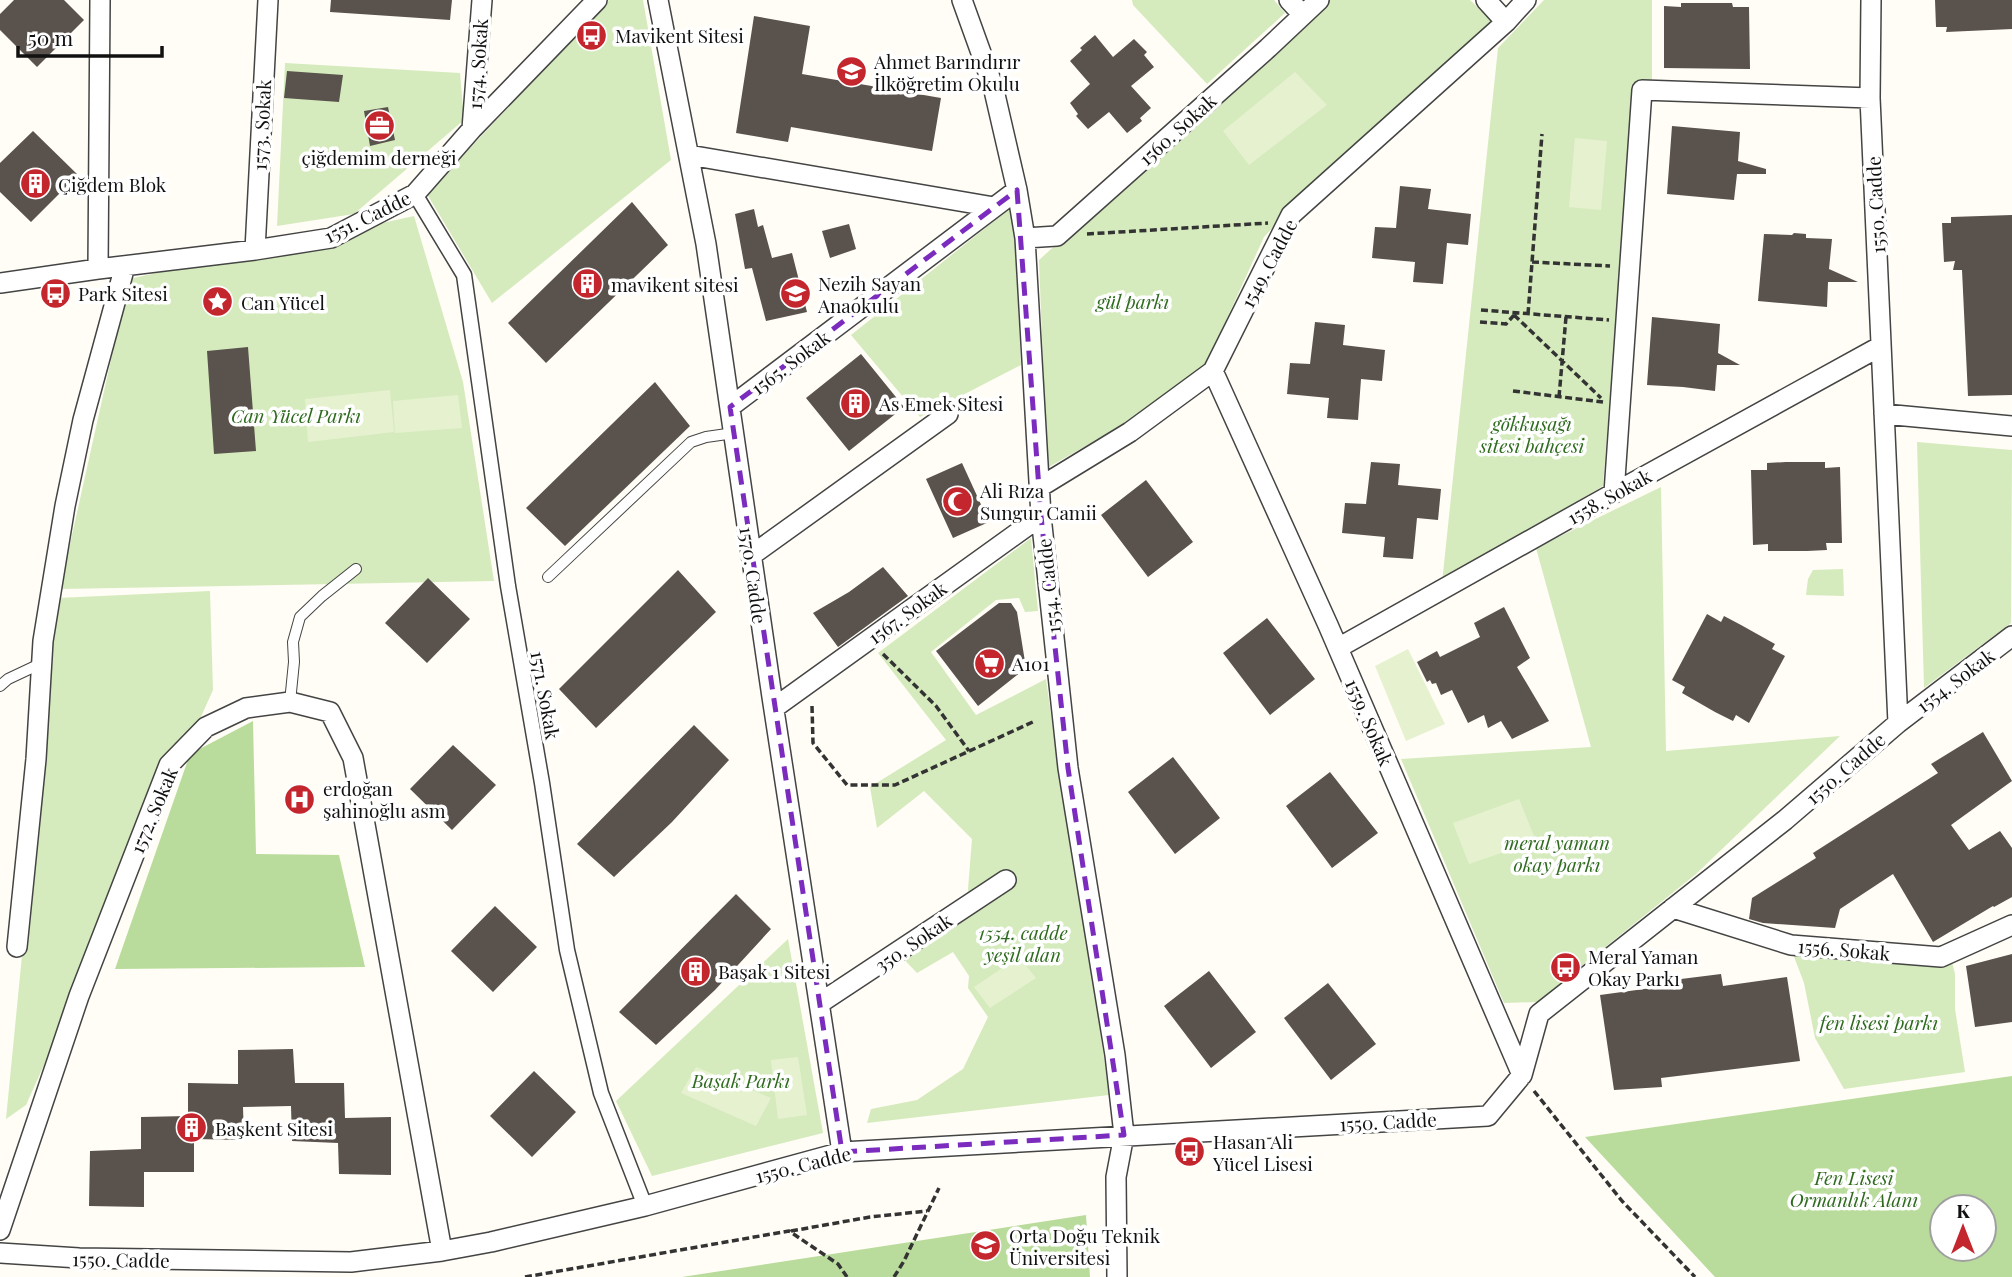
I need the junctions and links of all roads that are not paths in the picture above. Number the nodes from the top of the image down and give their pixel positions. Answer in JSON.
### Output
{"nodes":[{"id":1,"x":100,"y":0,"type":"edge"},
{"id":2,"x":268,"y":0,"type":"edge"},
{"id":3,"x":482,"y":0,"type":"edge"},
{"id":4,"x":597,"y":0,"type":"edge"},
{"id":5,"x":658,"y":0,"type":"edge"},
{"id":6,"x":962,"y":0,"type":"edge"},
{"id":7,"x":1289,"y":0,"type":"edge"},
{"id":8,"x":1319,"y":0,"type":"edge"},
{"id":9,"x":1486,"y":0,"type":"edge"},
{"id":10,"x":1526,"y":0,"type":"edge"},
{"id":11,"x":1871,"y":0,"type":"edge"},
{"id":12,"x":1303,"y":15,"type":"junction"},
{"id":13,"x":1506,"y":22,"type":"junction"},
{"id":14,"x":1870,"y":98,"type":"junction"},
{"id":15,"x":472,"y":129,"type":"junction"},
{"id":16,"x":689,"y":155,"type":"junction"},
{"id":17,"x":1017,"y":190,"type":"junction"},
{"id":18,"x":415,"y":194,"type":"junction"},
{"id":19,"x":994,"y":207,"type":"junction"},
{"id":20,"x":1025,"y":239,"type":"junction"},
{"id":21,"x":255,"y":250,"type":"junction"},
{"id":22,"x":125,"y":266,"type":"junction"},
{"id":23,"x":98,"y":269,"type":"junction"},
{"id":24,"x":0,"y":283,"type":"edge"},
{"id":25,"x":1881,"y":346,"type":"junction"},
{"id":26,"x":1213,"y":371,"type":"junction"},
{"id":27,"x":730,"y":407,"type":"junction"},
{"id":28,"x":948,"y":414,"type":"dead end"},
{"id":29,"x":1884,"y":414,"type":"junction"},
{"id":30,"x":2012,"y":426,"type":"edge"},
{"id":31,"x":734,"y":433,"type":"junction"},
{"id":32,"x":1040,"y":486,"type":"junction"},
{"id":33,"x":1614,"y":493,"type":"junction"},
{"id":34,"x":1041,"y":516,"type":"junction"},
{"id":35,"x":752,"y":555,"type":"junction"},
{"id":36,"x":356,"y":569,"type":"dead end"},
{"id":37,"x":548,"y":577,"type":"dead end"},
{"id":38,"x":2010,"y":640,"type":"edge"},
{"id":39,"x":1338,"y":648,"type":"junction"},
{"id":40,"x":42,"y":663,"type":"junction"},
{"id":41,"x":0,"y":686,"type":"edge"},
{"id":42,"x":290,"y":702,"type":"junction"},
{"id":43,"x":774,"y":708,"type":"junction"},
{"id":44,"x":1898,"y":723,"type":"junction"},
{"id":45,"x":1006,"y":880,"type":"dead end"},
{"id":46,"x":1673,"y":908,"type":"junction"},
{"id":47,"x":2012,"y":925,"type":"edge"},
{"id":48,"x":17,"y":947,"type":"dead end"},
{"id":49,"x":820,"y":1003,"type":"junction"},
{"id":50,"x":1522,"y":1075,"type":"junction"},
{"id":51,"x":1124,"y":1135,"type":"junction"},
{"id":52,"x":842,"y":1152,"type":"junction"},
{"id":53,"x":645,"y":1206,"type":"junction"},
{"id":54,"x":0,"y":1230,"type":"edge"},
{"id":55,"x":442,"y":1251,"type":"junction"},
{"id":56,"x":0,"y":1253,"type":"edge"},
{"id":57,"x":1117,"y":1277,"type":"edge"}],
"edges":[{"from":1,"to":23,"type":"street"},
{"from":2,"to":21,"type":"street","name":"1573. Sokak"},
{"from":3,"to":15,"type":"street","name":"1574. Sokak"},
{"from":4,"to":15,"type":"street","name":"1551. Cadde"},
{"from":5,"to":16,"type":"street","name":"1570. Cadde"},
{"from":6,"to":17,"type":"street","name":"1554. Cadde"},
{"from":7,"to":12,"type":"street"},
{"from":8,"to":12,"type":"street","name":"1560. Sokak"},
{"from":9,"to":13,"type":"street"},
{"from":10,"to":13,"type":"street","name":"1549. Cadde"},
{"from":11,"to":14,"type":"street","name":"1550. Cadde"},
{"from":12,"to":20,"type":"street","name":"1560. Sokak"},
{"from":13,"to":26,"type":"street","name":"1549. Cadde"},
{"from":14,"to":25,"type":"street","name":"1550. Cadde"},
{"from":14,"to":33,"type":"street"},
{"from":15,"to":18,"type":"street","name":"1551. Cadde"},
{"from":16,"to":19,"type":"street"},
{"from":16,"to":27,"type":"street","name":"1570. Cadde"},
{"from":17,"to":19,"type":"street","name":"1565. Sokak"},
{"from":17,"to":20,"type":"street","name":"1554. Cadde"},
{"from":18,"to":21,"type":"street","name":"1551. Cadde"},
{"from":18,"to":53,"type":"street","name":"1571. Sokak"},
{"from":19,"to":27,"type":"street","name":"1565. Sokak"},
{"from":20,"to":32,"type":"street","name":"1554. Cadde"},
{"from":21,"to":22,"type":"street","name":"1551. Cadde"},
{"from":22,"to":23,"type":"street","name":"1551. Cadde"},
{"from":22,"to":40,"type":"street"},
{"from":23,"to":24,"type":"street","name":"1551. Cadde"},
{"from":25,"to":29,"type":"street","name":"1550. Cadde"},
{"from":25,"to":33,"type":"street","name":"1558. Sokak"},
{"from":26,"to":32,"type":"street","name":"1549. Cadde"},
{"from":26,"to":39,"type":"street","name":"1559. Sokak"},
{"from":27,"to":31,"type":"street","name":"1570. Cadde"},
{"from":28,"to":35,"type":"street"},
{"from":29,"to":30,"type":"street"},
{"from":29,"to":44,"type":"street","name":"1550. Cadde"},
{"from":31,"to":35,"type":"street","name":"1570. Cadde"},
{"from":31,"to":37,"type":"lane"},
{"from":32,"to":34,"type":"street","name":"1554. Cadde"},
{"from":33,"to":39,"type":"street","name":"1558. Sokak"},
{"from":34,"to":43,"type":"street","name":"1567. Sokak"},
{"from":34,"to":51,"type":"street","name":"1554. Cadde"},
{"from":35,"to":43,"type":"street","name":"1570. Cadde"},
{"from":36,"to":42,"type":"lane"},
{"from":38,"to":44,"type":"street","name":"1554. Sokak"},
{"from":39,"to":50,"type":"street","name":"1559. Sokak"},
{"from":40,"to":41,"type":"lane"},
{"from":40,"to":48,"type":"street"},
{"from":42,"to":54,"type":"street","name":"1572. Sokak"},
{"from":42,"to":55,"type":"street","name":"1572. Sokak"},
{"from":43,"to":49,"type":"street","name":"1570. Cadde"},
{"from":44,"to":46,"type":"street","name":"1550. Cadde"},
{"from":45,"to":49,"type":"street","name":"350. Sokak"},
{"from":46,"to":47,"type":"street","name":"1556. Sokak"},
{"from":46,"to":50,"type":"street","name":"1550. Cadde"},
{"from":49,"to":52,"type":"street","name":"1570. Cadde"},
{"from":50,"to":51,"type":"street","name":"1550. Cadde"},
{"from":51,"to":52,"type":"street","name":"1550. Cadde"},
{"from":51,"to":57,"type":"street","name":"1554. Cadde"},
{"from":52,"to":53,"type":"street","name":"1550. Cadde"},
{"from":53,"to":55,"type":"street","name":"1550. Cadde"},
{"from":55,"to":56,"type":"street","name":"1550. Cadde"}]}
